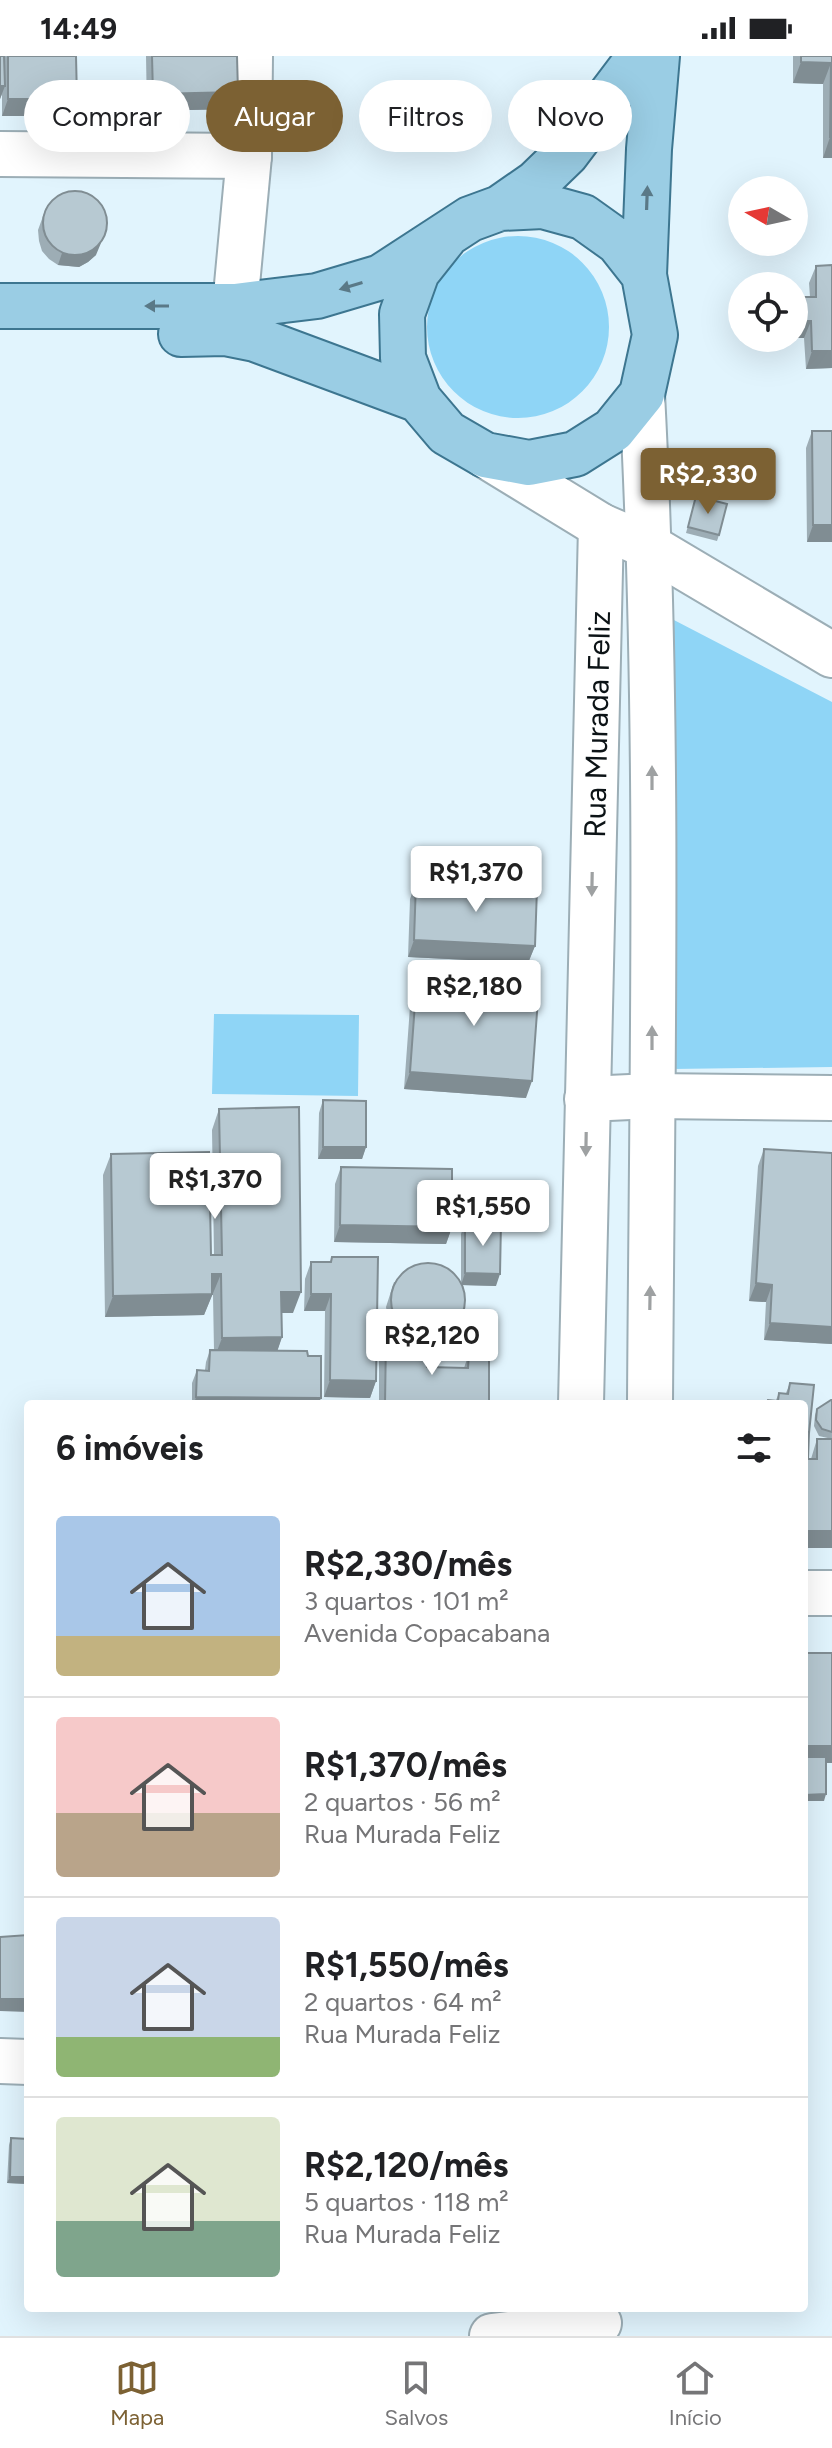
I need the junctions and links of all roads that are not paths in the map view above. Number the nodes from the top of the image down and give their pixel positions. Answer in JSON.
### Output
{"nodes":[{"id":1,"x":250,"y":56,"type":"edge"},
{"id":2,"x":640,"y":56,"type":"edge"},
{"id":3,"x":657,"y":56,"type":"edge"},
{"id":4,"x":0,"y":154,"type":"edge"},
{"id":5,"x":249,"y":156,"type":"junction"},
{"id":6,"x":500,"y":208,"type":"junction"},
{"id":7,"x":444,"y":238,"type":"junction"},
{"id":8,"x":644,"y":275,"type":"junction"},
{"id":9,"x":0,"y":306,"type":"edge"},
{"id":10,"x":235,"y":306,"type":"junction"},
{"id":11,"x":0,"y":336,"type":"edge"},
{"id":12,"x":642,"y":394,"type":"junction"},
{"id":13,"x":419,"y":400,"type":"junction"},
{"id":14,"x":485,"y":455,"type":"junction"},
{"id":15,"x":601,"y":526,"type":"junction"},
{"id":16,"x":650,"y":547,"type":"junction"},
{"id":17,"x":832,"y":655,"type":"edge"},
{"id":18,"x":652,"y":1096,"type":"junction"},
{"id":19,"x":832,"y":1098,"type":"edge"},
{"id":20,"x":587,"y":1099,"type":"junction"},
{"id":21,"x":580,"y":1353,"type":"junction"},
{"id":22,"x":650,"y":1353,"type":"junction"},
{"id":23,"x":581,"y":1400,"type":"edge"},
{"id":24,"x":650,"y":1400,"type":"edge"},
{"id":25,"x":808,"y":1593,"type":"edge"},
{"id":26,"x":832,"y":1593,"type":"edge"},
{"id":27,"x":0,"y":2061,"type":"edge"},
{"id":28,"x":24,"y":2062,"type":"edge"},
{"id":29,"x":599,"y":2322,"type":"edge"},
{"id":30,"x":492,"y":2336,"type":"edge"}],
"edges":[{"from":1,"to":5,"type":"street"},
{"from":2,"to":6,"type":"main road"},
{"from":8,"to":3,"type":"main road","one_way":true},
{"from":4,"to":5,"type":"street"},
{"from":5,"to":10,"type":"street"},
{"from":6,"to":7,"type":"main road"},
{"from":6,"to":8,"type":"main road"},
{"from":7,"to":10,"type":"main road","one_way":true},
{"from":7,"to":13,"type":"main road"},
{"from":8,"to":12,"type":"main road"},
{"from":10,"to":9,"type":"main road","one_way":true},
{"from":11,"to":13,"type":"main road"},
{"from":12,"to":14,"type":"main road"},
{"from":12,"to":16,"type":"street","name":"Rua Murada Feliz"},
{"from":13,"to":14,"type":"main road"},
{"from":14,"to":15,"type":"street"},
{"from":15,"to":16,"type":"street"},
{"from":15,"to":20,"type":"street","name":"Rua Murada Feliz","one_way":true},
{"from":16,"to":17,"type":"street"},
{"from":18,"to":16,"type":"street","name":"Rua Murada Feliz","one_way":true},
{"from":18,"to":19,"type":"street"},
{"from":18,"to":20,"type":"street"},
{"from":22,"to":18,"type":"street","name":"Rua Murada Feliz","one_way":true},
{"from":20,"to":21,"type":"street","name":"Rua Murada Feliz","one_way":true},
{"from":21,"to":22,"type":"street"},
{"from":21,"to":23,"type":"street","name":"Rua Murada Feliz"},
{"from":22,"to":24,"type":"street","name":"Rua Murada Feliz"},
{"from":25,"to":26,"type":"street"},
{"from":27,"to":28,"type":"street"},
{"from":29,"to":30,"type":"street"}]}
